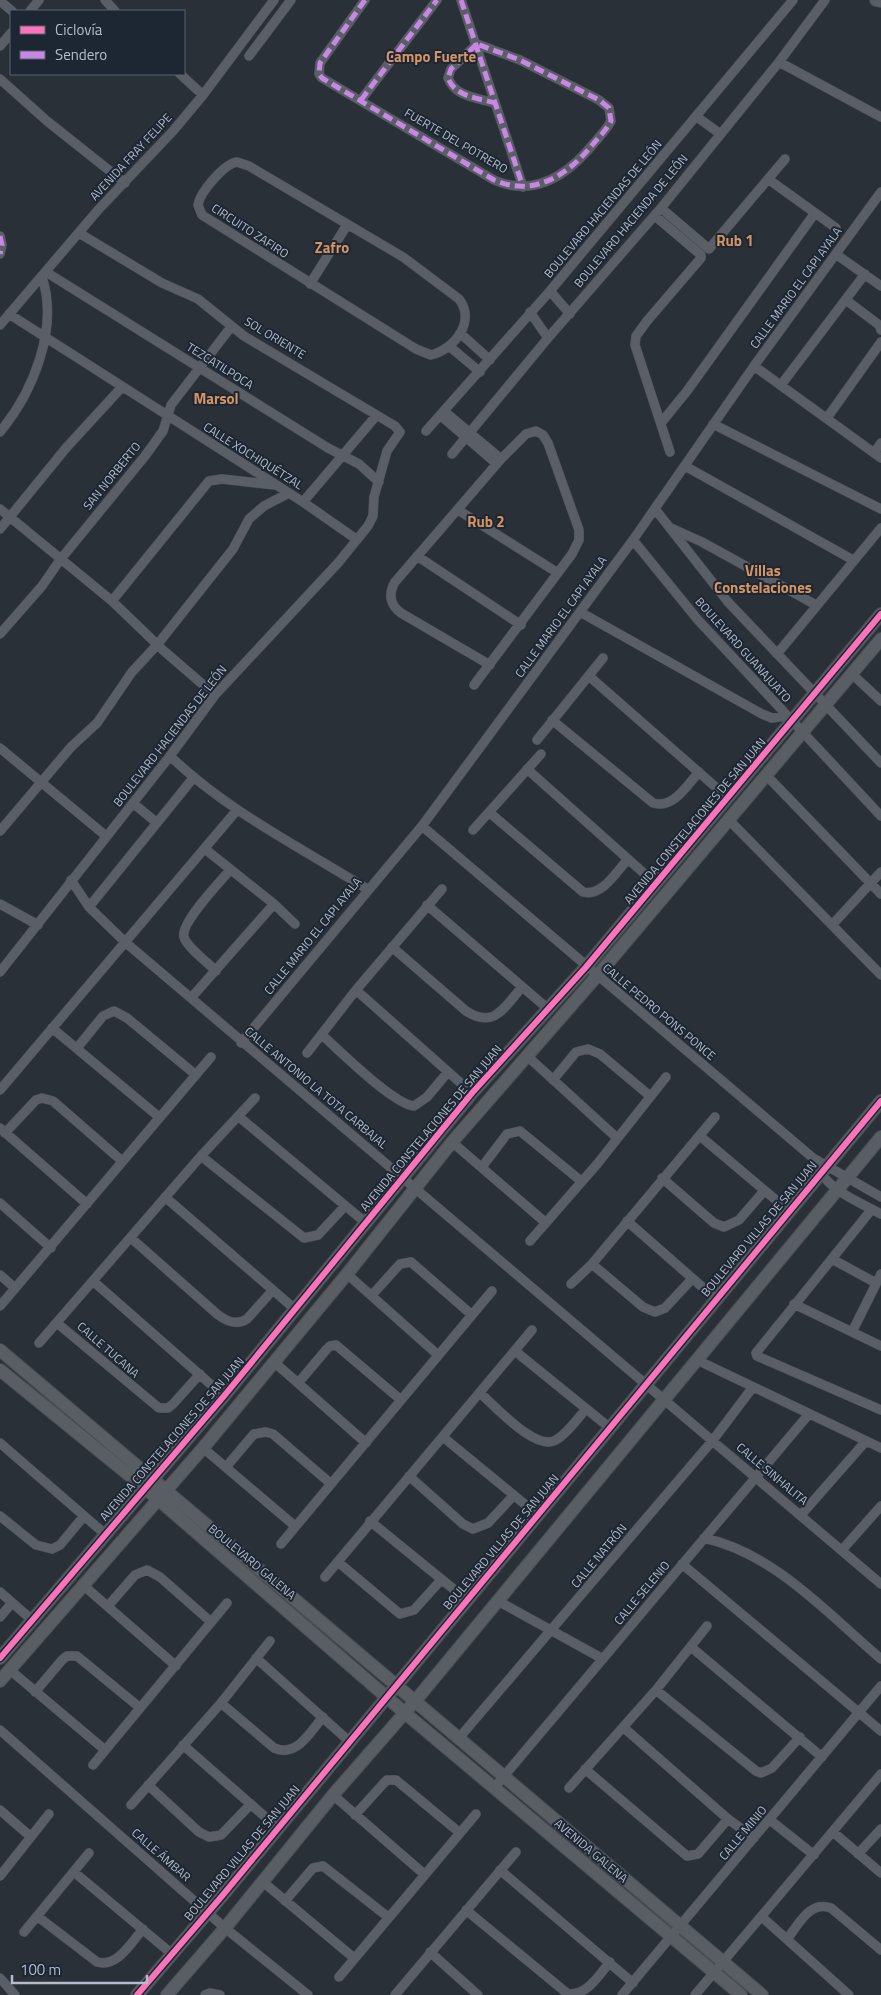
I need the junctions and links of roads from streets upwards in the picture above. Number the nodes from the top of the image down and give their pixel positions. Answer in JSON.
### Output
{"nodes":[{"id":1,"x":39,"y":0,"type":"edge"},
{"id":2,"x":105,"y":0,"type":"edge"},
{"id":3,"x":274,"y":0,"type":"edge"},
{"id":4,"x":291,"y":0,"type":"edge"},
{"id":5,"x":365,"y":0,"type":"edge"},
{"id":6,"x":437,"y":0,"type":"edge"},
{"id":7,"x":462,"y":0,"type":"edge"},
{"id":8,"x":793,"y":0,"type":"edge"},
{"id":9,"x":824,"y":0,"type":"edge"},
{"id":10,"x":876,"y":0,"type":"edge"},
{"id":11,"x":0,"y":1,"type":"edge"},
{"id":12,"x":881,"y":2,"type":"edge"},
{"id":13,"x":11,"y":10,"type":"edge"},
{"id":14,"x":31,"y":10,"type":"edge"},
{"id":15,"x":114,"y":10,"type":"edge"},
{"id":16,"x":10,"y":34,"type":"edge"},
{"id":17,"x":477,"y":44,"type":"junction"},
{"id":18,"x":0,"y":46,"type":"edge"},
{"id":19,"x":249,"y":56,"type":"dead end"},
{"id":20,"x":778,"y":62,"type":"junction"},
{"id":21,"x":181,"y":75,"type":"edge"},
{"id":22,"x":0,"y":79,"type":"edge"},
{"id":23,"x":204,"y":95,"type":"junction"},
{"id":24,"x":361,"y":100,"type":"junction"},
{"id":25,"x":495,"y":103,"type":"junction"},
{"id":26,"x":697,"y":117,"type":"junction"},
{"id":27,"x":881,"y":117,"type":"edge"},
{"id":28,"x":719,"y":133,"type":"junction"},
{"id":29,"x":785,"y":159,"type":"dead end"},
{"id":30,"x":768,"y":179,"type":"junction"},
{"id":31,"x":125,"y":183,"type":"junction"},
{"id":32,"x":523,"y":187,"type":"junction"},
{"id":33,"x":881,"y":192,"type":"edge"},
{"id":34,"x":661,"y":208,"type":"junction"},
{"id":35,"x":815,"y":213,"type":"junction"},
{"id":36,"x":655,"y":216,"type":"junction"},
{"id":37,"x":347,"y":225,"type":"junction"},
{"id":38,"x":836,"y":228,"type":"dead end"},
{"id":39,"x":79,"y":233,"type":"junction"},
{"id":40,"x":0,"y":236,"type":"edge"},
{"id":41,"x":0,"y":254,"type":"edge"},
{"id":42,"x":837,"y":255,"type":"junction"},
{"id":43,"x":44,"y":274,"type":"junction"},
{"id":44,"x":865,"y":274,"type":"junction"},
{"id":45,"x":310,"y":284,"type":"junction"},
{"id":46,"x":881,"y":286,"type":"edge"},
{"id":47,"x":550,"y":291,"type":"junction"},
{"id":48,"x":846,"y":300,"type":"junction"},
{"id":49,"x":530,"y":312,"type":"junction"},
{"id":50,"x":9,"y":314,"type":"junction"},
{"id":51,"x":570,"y":314,"type":"junction"},
{"id":52,"x":0,"y":325,"type":"edge"},
{"id":53,"x":231,"y":326,"type":"junction"},
{"id":54,"x":881,"y":330,"type":"edge"},
{"id":55,"x":460,"y":333,"type":"junction"},
{"id":56,"x":45,"y":338,"type":"junction"},
{"id":57,"x":548,"y":338,"type":"junction"},
{"id":58,"x":881,"y":342,"type":"edge"},
{"id":59,"x":449,"y":346,"type":"junction"},
{"id":60,"x":490,"y":360,"type":"junction"},
{"id":61,"x":754,"y":366,"type":"junction"},
{"id":62,"x":198,"y":367,"type":"junction"},
{"id":63,"x":480,"y":372,"type":"junction"},
{"id":64,"x":781,"y":386,"type":"junction"},
{"id":65,"x":122,"y":387,"type":"junction"},
{"id":66,"x":442,"y":413,"type":"junction"},
{"id":67,"x":376,"y":416,"type":"junction"},
{"id":68,"x":168,"y":417,"type":"junction"},
{"id":69,"x":828,"y":418,"type":"junction"},
{"id":70,"x":661,"y":423,"type":"junction"},
{"id":71,"x":713,"y":424,"type":"junction"},
{"id":72,"x":426,"y":431,"type":"dead end"},
{"id":73,"x":0,"y":432,"type":"edge"},
{"id":74,"x":469,"y":436,"type":"junction"},
{"id":75,"x":881,"y":443,"type":"edge"},
{"id":76,"x":670,"y":452,"type":"dead end"},
{"id":77,"x":452,"y":454,"type":"dead end"},
{"id":78,"x":344,"y":456,"type":"junction"},
{"id":79,"x":877,"y":456,"type":"edge"},
{"id":80,"x":499,"y":462,"type":"junction"},
{"id":81,"x":384,"y":466,"type":"joint"},
{"id":82,"x":685,"y":466,"type":"junction"},
{"id":83,"x":379,"y":482,"type":"junction"},
{"id":84,"x":276,"y":485,"type":"junction"},
{"id":85,"x":289,"y":493,"type":"junction"},
{"id":86,"x":303,"y":502,"type":"junction"},
{"id":87,"x":655,"y":508,"type":"junction"},
{"id":88,"x":0,"y":509,"type":"edge"},
{"id":89,"x":881,"y":509,"type":"edge"},
{"id":90,"x":458,"y":510,"type":"junction"},
{"id":91,"x":10,"y":516,"type":"junction"},
{"id":92,"x":670,"y":528,"type":"junction"},
{"id":93,"x":881,"y":528,"type":"edge"},
{"id":94,"x":0,"y":529,"type":"edge"},
{"id":95,"x":356,"y":539,"type":"junction"},
{"id":96,"x":633,"y":540,"type":"junction"},
{"id":97,"x":417,"y":556,"type":"junction"},
{"id":98,"x":60,"y":560,"type":"junction"},
{"id":99,"x":853,"y":560,"type":"junction"},
{"id":100,"x":558,"y":573,"type":"junction"},
{"id":101,"x":112,"y":602,"type":"junction"},
{"id":102,"x":816,"y":605,"type":"junction"},
{"id":103,"x":580,"y":612,"type":"junction"},
{"id":104,"x":881,"y":614,"type":"edge"},
{"id":105,"x":521,"y":625,"type":"junction"},
{"id":106,"x":0,"y":634,"type":"edge"},
{"id":107,"x":881,"y":639,"type":"edge"},
{"id":108,"x":157,"y":645,"type":"junction"},
{"id":109,"x":777,"y":654,"type":"junction"},
{"id":110,"x":604,"y":658,"type":"dead end"},
{"id":111,"x":490,"y":665,"type":"junction"},
{"id":112,"x":852,"y":674,"type":"junction"},
{"id":113,"x":590,"y":677,"type":"junction"},
{"id":114,"x":474,"y":685,"type":"dead end"},
{"id":115,"x":815,"y":693,"type":"junction"},
{"id":116,"x":215,"y":695,"type":"junction"},
{"id":117,"x":880,"y":698,"type":"edge"},
{"id":118,"x":826,"y":706,"type":"junction"},
{"id":119,"x":552,"y":720,"type":"junction"},
{"id":120,"x":789,"y":720,"type":"junction"},
{"id":121,"x":804,"y":733,"type":"junction"},
{"id":122,"x":538,"y":740,"type":"dead end"},
{"id":123,"x":0,"y":748,"type":"edge"},
{"id":124,"x":541,"y":754,"type":"dead end"},
{"id":125,"x":170,"y":756,"type":"junction"},
{"id":126,"x":881,"y":762,"type":"edge"},
{"id":127,"x":527,"y":769,"type":"junction"},
{"id":128,"x":699,"y":772,"type":"junction"},
{"id":129,"x":767,"y":776,"type":"junction"},
{"id":130,"x":194,"y":777,"type":"junction"},
{"id":131,"x":40,"y":783,"type":"junction"},
{"id":132,"x":727,"y":797,"type":"junction"},
{"id":133,"x":132,"y":803,"type":"junction"},
{"id":134,"x":237,"y":810,"type":"junction"},
{"id":135,"x":490,"y":813,"type":"junction"},
{"id":136,"x":881,"y":816,"type":"edge"},
{"id":137,"x":729,"y":820,"type":"junction"},
{"id":138,"x":157,"y":823,"type":"junction"},
{"id":139,"x":422,"y":826,"type":"junction"},
{"id":140,"x":473,"y":830,"type":"dead end"},
{"id":141,"x":0,"y":831,"type":"edge"},
{"id":142,"x":106,"y":836,"type":"junction"},
{"id":143,"x":205,"y":849,"type":"junction"},
{"id":144,"x":628,"y":859,"type":"junction"},
{"id":145,"x":230,"y":870,"type":"junction"},
{"id":146,"x":881,"y":872,"type":"edge"},
{"id":147,"x":71,"y":880,"type":"junction"},
{"id":148,"x":870,"y":883,"type":"junction"},
{"id":149,"x":656,"y":884,"type":"junction"},
{"id":150,"x":367,"y":889,"type":"junction"},
{"id":151,"x":442,"y":889,"type":"dead end"},
{"id":152,"x":881,"y":894,"type":"edge"},
{"id":153,"x":0,"y":904,"type":"edge"},
{"id":154,"x":274,"y":904,"type":"junction"},
{"id":155,"x":427,"y":905,"type":"junction"},
{"id":156,"x":89,"y":907,"type":"junction"},
{"id":157,"x":295,"y":924,"type":"dead end"},
{"id":158,"x":38,"y":925,"type":"junction"},
{"id":159,"x":832,"y":925,"type":"junction"},
{"id":160,"x":125,"y":942,"type":"junction"},
{"id":161,"x":392,"y":947,"type":"junction"},
{"id":162,"x":586,"y":967,"type":"junction"},
{"id":163,"x":216,"y":971,"type":"junction"},
{"id":164,"x":0,"y":972,"type":"edge"},
{"id":165,"x":881,"y":974,"type":"edge"},
{"id":166,"x":597,"y":976,"type":"junction"},
{"id":167,"x":522,"y":987,"type":"junction"},
{"id":168,"x":356,"y":990,"type":"junction"},
{"id":169,"x":190,"y":998,"type":"junction"},
{"id":170,"x":548,"y":1008,"type":"junction"},
{"id":171,"x":52,"y":1028,"type":"junction"},
{"id":172,"x":322,"y":1035,"type":"junction"},
{"id":173,"x":241,"y":1043,"type":"junction"},
{"id":174,"x":77,"y":1048,"type":"junction"},
{"id":175,"x":307,"y":1053,"type":"dead end"},
{"id":176,"x":526,"y":1055,"type":"junction"},
{"id":177,"x":211,"y":1057,"type":"dead end"},
{"id":178,"x":448,"y":1072,"type":"junction"},
{"id":179,"x":196,"y":1075,"type":"junction"},
{"id":180,"x":666,"y":1077,"type":"dead end"},
{"id":181,"x":553,"y":1080,"type":"junction"},
{"id":182,"x":0,"y":1090,"type":"edge"},
{"id":183,"x":472,"y":1093,"type":"junction"},
{"id":184,"x":650,"y":1096,"type":"junction"},
{"id":185,"x":255,"y":1098,"type":"dead end"},
{"id":186,"x":881,"y":1101,"type":"edge"},
{"id":187,"x":238,"y":1116,"type":"junction"},
{"id":188,"x":159,"y":1117,"type":"junction"},
{"id":189,"x":715,"y":1117,"type":"dead end"},
{"id":190,"x":3,"y":1131,"type":"edge"},
{"id":191,"x":700,"y":1136,"type":"junction"},
{"id":192,"x":881,"y":1137,"type":"edge"},
{"id":193,"x":617,"y":1138,"type":"junction"},
{"id":194,"x":452,"y":1142,"type":"junction"},
{"id":195,"x":201,"y":1156,"type":"junction"},
{"id":196,"x":122,"y":1161,"type":"junction"},
{"id":197,"x":482,"y":1168,"type":"junction"},
{"id":198,"x":824,"y":1168,"type":"junction"},
{"id":199,"x":403,"y":1178,"type":"junction"},
{"id":200,"x":662,"y":1178,"type":"junction"},
{"id":201,"x":847,"y":1178,"type":"junction"},
{"id":202,"x":581,"y":1181,"type":"junction"},
{"id":203,"x":416,"y":1188,"type":"junction"},
{"id":204,"x":838,"y":1190,"type":"junction"},
{"id":205,"x":764,"y":1192,"type":"junction"},
{"id":206,"x":165,"y":1197,"type":"junction"},
{"id":207,"x":881,"y":1197,"type":"edge"},
{"id":208,"x":0,"y":1203,"type":"edge"},
{"id":209,"x":87,"y":1204,"type":"junction"},
{"id":210,"x":346,"y":1206,"type":"junction"},
{"id":211,"x":872,"y":1209,"type":"junction"},
{"id":212,"x":789,"y":1211,"type":"junction"},
{"id":213,"x":881,"y":1214,"type":"edge"},
{"id":214,"x":627,"y":1221,"type":"junction"},
{"id":215,"x":366,"y":1223,"type":"junction"},
{"id":216,"x":546,"y":1224,"type":"junction"},
{"id":217,"x":131,"y":1238,"type":"junction"},
{"id":218,"x":530,"y":1241,"type":"dead end"},
{"id":219,"x":51,"y":1248,"type":"junction"},
{"id":220,"x":832,"y":1259,"type":"junction"},
{"id":221,"x":592,"y":1264,"type":"junction"},
{"id":222,"x":348,"y":1274,"type":"junction"},
{"id":223,"x":881,"y":1274,"type":"edge"},
{"id":224,"x":0,"y":1275,"type":"edge"},
{"id":225,"x":692,"y":1279,"type":"junction"},
{"id":226,"x":93,"y":1281,"type":"junction"},
{"id":227,"x":572,"y":1284,"type":"dead end"},
{"id":228,"x":876,"y":1284,"type":"junction"},
{"id":229,"x":15,"y":1288,"type":"junction"},
{"id":230,"x":272,"y":1291,"type":"junction"},
{"id":231,"x":492,"y":1291,"type":"dead end"},
{"id":232,"x":372,"y":1295,"type":"junction"},
{"id":233,"x":716,"y":1299,"type":"junction"},
{"id":234,"x":794,"y":1304,"type":"junction"},
{"id":235,"x":0,"y":1306,"type":"edge"},
{"id":236,"x":296,"y":1310,"type":"junction"},
{"id":237,"x":472,"y":1315,"type":"junction"},
{"id":238,"x":57,"y":1323,"type":"junction"},
{"id":239,"x":532,"y":1330,"type":"dead end"},
{"id":240,"x":852,"y":1332,"type":"junction"},
{"id":241,"x":39,"y":1343,"type":"dead end"},
{"id":242,"x":881,"y":1346,"type":"edge"},
{"id":243,"x":0,"y":1350,"type":"edge"},
{"id":244,"x":515,"y":1351,"type":"junction"},
{"id":245,"x":438,"y":1355,"type":"junction"},
{"id":246,"x":697,"y":1360,"type":"junction"},
{"id":247,"x":274,"y":1362,"type":"junction"},
{"id":248,"x":0,"y":1370,"type":"edge"},
{"id":249,"x":200,"y":1374,"type":"junction"},
{"id":250,"x":299,"y":1382,"type":"junction"},
{"id":251,"x":646,"y":1383,"type":"junction"},
{"id":252,"x":753,"y":1387,"type":"junction"},
{"id":253,"x":480,"y":1393,"type":"junction"},
{"id":254,"x":224,"y":1396,"type":"junction"},
{"id":255,"x":401,"y":1400,"type":"junction"},
{"id":256,"x":664,"y":1400,"type":"junction"},
{"id":257,"x":586,"y":1409,"type":"junction"},
{"id":258,"x":881,"y":1410,"type":"edge"},
{"id":259,"x":809,"y":1414,"type":"junction"},
{"id":260,"x":610,"y":1428,"type":"junction"},
{"id":261,"x":443,"y":1437,"type":"junction"},
{"id":262,"x":713,"y":1440,"type":"junction"},
{"id":263,"x":866,"y":1441,"type":"junction"},
{"id":264,"x":366,"y":1442,"type":"junction"},
{"id":265,"x":0,"y":1443,"type":"edge"},
{"id":266,"x":203,"y":1448,"type":"junction"},
{"id":267,"x":881,"y":1448,"type":"edge"},
{"id":268,"x":226,"y":1467,"type":"junction"},
{"id":269,"x":409,"y":1476,"type":"junction"},
{"id":270,"x":756,"y":1477,"type":"junction"},
{"id":271,"x":149,"y":1483,"type":"junction"},
{"id":272,"x":330,"y":1484,"type":"junction"},
{"id":273,"x":161,"y":1494,"type":"junction"},
{"id":274,"x":514,"y":1495,"type":"junction"},
{"id":275,"x":881,"y":1506,"type":"edge"},
{"id":276,"x":538,"y":1515,"type":"junction"},
{"id":277,"x":801,"y":1515,"type":"junction"},
{"id":278,"x":0,"y":1516,"type":"edge"},
{"id":279,"x":84,"y":1516,"type":"junction"},
{"id":280,"x":370,"y":1521,"type":"junction"},
{"id":281,"x":295,"y":1526,"type":"junction"},
{"id":282,"x":105,"y":1534,"type":"junction"},
{"id":283,"x":704,"y":1538,"type":"junction"},
{"id":284,"x":281,"y":1544,"type":"dead end"},
{"id":285,"x":842,"y":1550,"type":"junction"},
{"id":286,"x":338,"y":1562,"type":"junction"},
{"id":287,"x":682,"y":1564,"type":"junction"},
{"id":288,"x":326,"y":1577,"type":"dead end"},
{"id":289,"x":441,"y":1580,"type":"junction"},
{"id":290,"x":881,"y":1584,"type":"edge"},
{"id":291,"x":83,"y":1585,"type":"junction"},
{"id":292,"x":0,"y":1592,"type":"edge"},
{"id":293,"x":467,"y":1600,"type":"junction"},
{"id":294,"x":498,"y":1600,"type":"junction"},
{"id":295,"x":12,"y":1603,"type":"junction"},
{"id":296,"x":227,"y":1603,"type":"dead end"},
{"id":297,"x":108,"y":1606,"type":"junction"},
{"id":298,"x":0,"y":1617,"type":"edge"},
{"id":299,"x":32,"y":1620,"type":"junction"},
{"id":300,"x":211,"y":1622,"type":"junction"},
{"id":301,"x":707,"y":1626,"type":"dead end"},
{"id":302,"x":553,"y":1630,"type":"junction"},
{"id":303,"x":270,"y":1641,"type":"dead end"},
{"id":304,"x":691,"y":1647,"type":"junction"},
{"id":305,"x":0,"y":1658,"type":"edge"},
{"id":306,"x":256,"y":1658,"type":"junction"},
{"id":307,"x":603,"y":1659,"type":"junction"},
{"id":308,"x":881,"y":1660,"type":"edge"},
{"id":309,"x":176,"y":1666,"type":"junction"},
{"id":310,"x":10,"y":1670,"type":"junction"},
{"id":311,"x":0,"y":1681,"type":"edge"},
{"id":312,"x":398,"y":1685,"type":"junction"},
{"id":313,"x":881,"y":1686,"type":"edge"},
{"id":314,"x":656,"y":1690,"type":"junction"},
{"id":315,"x":35,"y":1692,"type":"junction"},
{"id":316,"x":387,"y":1697,"type":"junction"},
{"id":317,"x":416,"y":1700,"type":"junction"},
{"id":318,"x":221,"y":1703,"type":"junction"},
{"id":319,"x":139,"y":1707,"type":"junction"},
{"id":320,"x":405,"y":1713,"type":"junction"},
{"id":321,"x":859,"y":1713,"type":"junction"},
{"id":322,"x":323,"y":1717,"type":"junction"},
{"id":323,"x":623,"y":1727,"type":"junction"},
{"id":324,"x":0,"y":1730,"type":"edge"},
{"id":325,"x":881,"y":1731,"type":"edge"},
{"id":326,"x":800,"y":1737,"type":"junction"},
{"id":327,"x":459,"y":1738,"type":"junction"},
{"id":328,"x":350,"y":1742,"type":"junction"},
{"id":329,"x":183,"y":1745,"type":"junction"},
{"id":330,"x":106,"y":1750,"type":"junction"},
{"id":331,"x":822,"y":1757,"type":"junction"},
{"id":332,"x":93,"y":1765,"type":"dead end"},
{"id":333,"x":585,"y":1769,"type":"junction"},
{"id":334,"x":881,"y":1774,"type":"edge"},
{"id":335,"x":502,"y":1777,"type":"junction"},
{"id":336,"x":148,"y":1785,"type":"junction"},
{"id":337,"x":494,"y":1788,"type":"junction"},
{"id":338,"x":569,"y":1788,"type":"dead end"},
{"id":339,"x":333,"y":1796,"type":"junction"},
{"id":340,"x":252,"y":1804,"type":"junction"},
{"id":341,"x":131,"y":1805,"type":"dead end"},
{"id":342,"x":0,"y":1810,"type":"edge"},
{"id":343,"x":49,"y":1814,"type":"dead end"},
{"id":344,"x":476,"y":1814,"type":"dead end"},
{"id":345,"x":355,"y":1815,"type":"junction"},
{"id":346,"x":728,"y":1819,"type":"junction"},
{"id":347,"x":770,"y":1820,"type":"junction"},
{"id":348,"x":278,"y":1828,"type":"junction"},
{"id":349,"x":881,"y":1829,"type":"edge"},
{"id":350,"x":833,"y":1832,"type":"junction"},
{"id":351,"x":460,"y":1833,"type":"junction"},
{"id":352,"x":31,"y":1837,"type":"junction"},
{"id":353,"x":754,"y":1838,"type":"junction"},
{"id":354,"x":516,"y":1852,"type":"dead end"},
{"id":355,"x":89,"y":1853,"type":"dead end"},
{"id":356,"x":858,"y":1854,"type":"junction"},
{"id":357,"x":814,"y":1855,"type":"junction"},
{"id":358,"x":500,"y":1870,"type":"junction"},
{"id":359,"x":74,"y":1872,"type":"junction"},
{"id":360,"x":424,"y":1874,"type":"junction"},
{"id":361,"x":881,"y":1874,"type":"edge"},
{"id":362,"x":0,"y":1876,"type":"edge"},
{"id":363,"x":263,"y":1882,"type":"junction"},
{"id":364,"x":285,"y":1901,"type":"junction"},
{"id":365,"x":466,"y":1910,"type":"junction"},
{"id":366,"x":207,"y":1912,"type":"junction"},
{"id":367,"x":37,"y":1916,"type":"junction"},
{"id":368,"x":388,"y":1916,"type":"junction"},
{"id":369,"x":762,"y":1917,"type":"junction"},
{"id":370,"x":681,"y":1925,"type":"junction"},
{"id":371,"x":225,"y":1928,"type":"junction"},
{"id":372,"x":143,"y":1929,"type":"junction"},
{"id":373,"x":24,"y":1932,"type":"dead end"},
{"id":374,"x":672,"y":1936,"type":"junction"},
{"id":375,"x":787,"y":1939,"type":"junction"},
{"id":376,"x":881,"y":1950,"type":"edge"},
{"id":377,"x":430,"y":1952,"type":"junction"},
{"id":378,"x":172,"y":1954,"type":"junction"},
{"id":379,"x":354,"y":1958,"type":"junction"},
{"id":380,"x":722,"y":1961,"type":"junction"},
{"id":381,"x":610,"y":1962,"type":"junction"},
{"id":382,"x":714,"y":1972,"type":"junction"},
{"id":383,"x":339,"y":1977,"type":"dead end"},
{"id":384,"x":2,"y":1981,"type":"edge"},
{"id":385,"x":633,"y":1983,"type":"junction"},
{"id":386,"x":6,"y":1995,"type":"edge"},
{"id":387,"x":15,"y":1995,"type":"edge"},
{"id":388,"x":137,"y":1995,"type":"edge"},
{"id":389,"x":167,"y":1995,"type":"edge"},
{"id":390,"x":205,"y":1995,"type":"edge"},
{"id":391,"x":220,"y":1995,"type":"edge"},
{"id":392,"x":308,"y":1995,"type":"edge"},
{"id":393,"x":396,"y":1995,"type":"edge"},
{"id":394,"x":478,"y":1995,"type":"edge"},
{"id":395,"x":622,"y":1995,"type":"edge"},
{"id":396,"x":695,"y":1995,"type":"edge"},
{"id":397,"x":741,"y":1995,"type":"edge"},
{"id":398,"x":762,"y":1995,"type":"edge"},
{"id":399,"x":849,"y":1995,"type":"edge"}],
"edges":[{"from":1,"to":14,"type":"street"},
{"from":2,"to":15,"type":"street"},
{"from":3,"to":23,"type":"street","name":"AVENIDA FRAY FELIPE"},
{"from":4,"to":19,"type":"street"},
{"from":5,"to":24,"type":"street","name":"FUERTE DEL POTRERO"},
{"from":6,"to":24,"type":"street"},
{"from":7,"to":17,"type":"street"},
{"from":8,"to":26,"type":"street","name":"BOULEVARD HACIENDAS DE LEÓN"},
{"from":9,"to":20,"type":"street","name":"BOULEVARD HACIENDA DE LEÓN"},
{"from":10,"to":12,"type":"street"},
{"from":11,"to":13,"type":"street"},
{"from":16,"to":18,"type":"street"},
{"from":17,"to":25,"type":"street"},
{"from":17,"to":25,"type":"street"},
{"from":17,"to":32,"type":"street","name":"FUERTE DEL POTRERO"},
{"from":20,"to":27,"type":"street"},
{"from":20,"to":28,"type":"street","name":"BOULEVARD HACIENDA DE LEÓN"},
{"from":21,"to":23,"type":"street"},
{"from":22,"to":31,"type":"street"},
{"from":23,"to":31,"type":"street","name":"AVENIDA FRAY FELIPE"},
{"from":24,"to":32,"type":"street","name":"FUERTE DEL POTRERO"},
{"from":25,"to":32,"type":"street"},
{"from":26,"to":28,"type":"street"},
{"from":26,"to":47,"type":"street","name":"BOULEVARD HACIENDAS DE LEÓN"},
{"from":28,"to":34,"type":"street","name":"BOULEVARD HACIENDA DE LEÓN"},
{"from":29,"to":30,"type":"street"},
{"from":30,"to":34,"type":"street"},
{"from":30,"to":35,"type":"street"},
{"from":31,"to":39,"type":"street","name":"AVENIDA FRAY FELIPE"},
{"from":33,"to":42,"type":"street","name":"CALLE MARIO EL CAPI AYALA"},
{"from":34,"to":36,"type":"street","name":"BOULEVARD HACIENDA DE LEÓN"},
{"from":35,"to":38,"type":"street"},
{"from":35,"to":70,"type":"street"},
{"from":36,"to":51,"type":"street","name":"BOULEVARD HACIENDA DE LEÓN"},
{"from":36,"to":70,"type":"street"},
{"from":37,"to":45,"type":"street"},
{"from":37,"to":45,"type":"street","name":"CIRCUITO ZAFIRO"},
{"from":37,"to":55,"type":"street","name":"CIRCUITO ZAFIRO"},
{"from":39,"to":43,"type":"street","name":"AVENIDA FRAY FELIPE"},
{"from":39,"to":53,"type":"street","name":"SOL ORIENTE"},
{"from":40,"to":41,"type":"street"},
{"from":42,"to":44,"type":"street"},
{"from":42,"to":61,"type":"street","name":"CALLE MARIO EL CAPI AYALA"},
{"from":43,"to":50,"type":"street","name":"AVENIDA FRAY FELIPE"},
{"from":43,"to":56,"type":"street"},
{"from":43,"to":62,"type":"street","name":"TEZCATILPOCA"},
{"from":44,"to":46,"type":"street"},
{"from":44,"to":48,"type":"street"},
{"from":45,"to":59,"type":"street","name":"CIRCUITO ZAFIRO"},
{"from":47,"to":49,"type":"street","name":"BOULEVARD HACIENDAS DE LEÓN"},
{"from":47,"to":51,"type":"street"},
{"from":48,"to":54,"type":"street"},
{"from":48,"to":64,"type":"street"},
{"from":49,"to":57,"type":"street"},
{"from":49,"to":60,"type":"street","name":"BOULEVARD HACIENDAS DE LEÓN"},
{"from":50,"to":52,"type":"street","name":"AVENIDA FRAY FELIPE"},
{"from":50,"to":56,"type":"street","name":"CALLE XOCHIQUÉTZAL"},
{"from":51,"to":57,"type":"street","name":"BOULEVARD HACIENDA DE LEÓN"},
{"from":53,"to":62,"type":"street","name":"SAN NORBERTO"},
{"from":53,"to":67,"type":"street","name":"SOL ORIENTE"},
{"from":55,"to":59,"type":"street"},
{"from":55,"to":60,"type":"street"},
{"from":56,"to":65,"type":"street","name":"CALLE XOCHIQUÉTZAL"},
{"from":56,"to":73,"type":"street"},
{"from":57,"to":74,"type":"street","name":"BOULEVARD HACIENDA DE LEÓN"},
{"from":58,"to":69,"type":"street"},
{"from":59,"to":63,"type":"street"},
{"from":60,"to":63,"type":"street","name":"BOULEVARD HACIENDAS DE LEÓN"},
{"from":61,"to":64,"type":"street"},
{"from":61,"to":71,"type":"street","name":"CALLE MARIO EL CAPI AYALA"},
{"from":62,"to":68,"type":"street","name":"SAN NORBERTO"},
{"from":62,"to":78,"type":"street","name":"TEZCATILPOCA"},
{"from":63,"to":66,"type":"street","name":"BOULEVARD HACIENDAS DE LEÓN"},
{"from":64,"to":69,"type":"street"},
{"from":65,"to":68,"type":"street","name":"CALLE XOCHIQUÉTZAL"},
{"from":65,"to":91,"type":"street"},
{"from":66,"to":72,"type":"street","name":"BOULEVARD HACIENDAS DE LEÓN"},
{"from":66,"to":74,"type":"street"},
{"from":67,"to":78,"type":"street"},
{"from":67,"to":81,"type":"street","name":"SOL ORIENTE"},
{"from":68,"to":84,"type":"street","name":"CALLE XOCHIQUÉTZAL"},
{"from":68,"to":98,"type":"street","name":"SAN NORBERTO"},
{"from":69,"to":79,"type":"street"},
{"from":70,"to":76,"type":"street"},
{"from":71,"to":82,"type":"street","name":"CALLE MARIO EL CAPI AYALA"},
{"from":71,"to":89,"type":"street"},
{"from":74,"to":77,"type":"street","name":"BOULEVARD HACIENDA DE LEÓN"},
{"from":74,"to":80,"type":"street"},
{"from":75,"to":79,"type":"street"},
{"from":78,"to":83,"type":"street","name":"TEZCATILPOCA"},
{"from":78,"to":86,"type":"street"},
{"from":80,"to":90,"type":"street"},
{"from":80,"to":100,"type":"street"},
{"from":81,"to":83,"type":"street","name":"BOULEVARD HACIENDAS DE LEÓN"},
{"from":82,"to":87,"type":"street","name":"CALLE MARIO EL CAPI AYALA"},
{"from":82,"to":99,"type":"street"},
{"from":83,"to":95,"type":"street","name":"BOULEVARD HACIENDAS DE LEÓN"},
{"from":84,"to":85,"type":"street","name":"CALLE XOCHIQUÉTZAL"},
{"from":84,"to":101,"type":"street"},
{"from":85,"to":86,"type":"street","name":"CALLE XOCHIQUÉTZAL"},
{"from":85,"to":108,"type":"street"},
{"from":86,"to":95,"type":"street","name":"CALLE XOCHIQUÉTZAL"},
{"from":87,"to":92,"type":"street","name":"BOULEVARD GUANAJUATO"},
{"from":87,"to":96,"type":"street","name":"CALLE MARIO EL CAPI AYALA"},
{"from":88,"to":91,"type":"street"},
{"from":90,"to":97,"type":"street"},
{"from":90,"to":100,"type":"street"},
{"from":91,"to":94,"type":"street"},
{"from":91,"to":98,"type":"street"},
{"from":92,"to":102,"type":"street"},
{"from":92,"to":109,"type":"street","name":"BOULEVARD GUANAJUATO"},
{"from":93,"to":99,"type":"street"},
{"from":95,"to":116,"type":"street","name":"BOULEVARD HACIENDAS DE LEÓN"},
{"from":96,"to":103,"type":"street","name":"CALLE MARIO EL CAPI AYALA"},
{"from":96,"to":120,"type":"street","name":"BOULEVARD GUANAJUATO"},
{"from":97,"to":105,"type":"street"},
{"from":97,"to":111,"type":"street"},
{"from":98,"to":101,"type":"street"},
{"from":98,"to":106,"type":"street","name":"SAN NORBERTO"},
{"from":99,"to":102,"type":"street"},
{"from":100,"to":105,"type":"street"},
{"from":101,"to":108,"type":"street"},
{"from":102,"to":109,"type":"street"},
{"from":103,"to":120,"type":"street"},
{"from":103,"to":139,"type":"street","name":"CALLE MARIO EL CAPI AYALA"},
{"from":104,"to":115,"type":"street","name":"AVENIDA CONSTELACIONES DE SAN JUAN"},
{"from":105,"to":111,"type":"street"},
{"from":107,"to":112,"type":"street","name":"AVENIDA CONSTELACIONES DE SAN JUAN"},
{"from":108,"to":116,"type":"street"},
{"from":108,"to":131,"type":"street"},
{"from":109,"to":115,"type":"street","name":"BOULEVARD GUANAJUATO"},
{"from":110,"to":113,"type":"street"},
{"from":111,"to":114,"type":"street"},
{"from":112,"to":117,"type":"street"},
{"from":112,"to":118,"type":"street","name":"AVENIDA CONSTELACIONES DE SAN JUAN"},
{"from":113,"to":119,"type":"street"},
{"from":113,"to":128,"type":"street"},
{"from":115,"to":118,"type":"street","name":"BOULEVARD GUANAJUATO"},
{"from":115,"to":120,"type":"street","name":"AVENIDA CONSTELACIONES DE SAN JUAN"},
{"from":116,"to":125,"type":"street","name":"BOULEVARD HACIENDAS DE LEÓN"},
{"from":118,"to":121,"type":"street","name":"AVENIDA CONSTELACIONES DE SAN JUAN"},
{"from":118,"to":126,"type":"street","name":"BOULEVARD GUANAJUATO"},
{"from":119,"to":122,"type":"street"},
{"from":119,"to":128,"type":"street"},
{"from":120,"to":121,"type":"street","name":"BOULEVARD GUANAJUATO"},
{"from":120,"to":132,"type":"street","name":"AVENIDA CONSTELACIONES DE SAN JUAN"},
{"from":121,"to":129,"type":"street","name":"AVENIDA CONSTELACIONES DE SAN JUAN"},
{"from":121,"to":136,"type":"street","name":"BOULEVARD GUANAJUATO"},
{"from":123,"to":131,"type":"street"},
{"from":124,"to":127,"type":"street"},
{"from":125,"to":130,"type":"street"},
{"from":125,"to":133,"type":"street","name":"BOULEVARD HACIENDAS DE LEÓN"},
{"from":127,"to":135,"type":"street"},
{"from":127,"to":144,"type":"street"},
{"from":128,"to":132,"type":"street"},
{"from":129,"to":137,"type":"street","name":"AVENIDA CONSTELACIONES DE SAN JUAN"},
{"from":129,"to":148,"type":"street"},
{"from":130,"to":134,"type":"street"},
{"from":130,"to":138,"type":"street"},
{"from":131,"to":141,"type":"street"},
{"from":131,"to":142,"type":"street"},
{"from":132,"to":149,"type":"street","name":"AVENIDA CONSTELACIONES DE SAN JUAN"},
{"from":133,"to":138,"type":"street"},
{"from":133,"to":142,"type":"street","name":"BOULEVARD HACIENDAS DE LEÓN"},
{"from":134,"to":143,"type":"street"},
{"from":134,"to":150,"type":"street"},
{"from":135,"to":140,"type":"street"},
{"from":135,"to":144,"type":"street"},
{"from":137,"to":159,"type":"street"},
{"from":137,"to":166,"type":"street","name":"AVENIDA CONSTELACIONES DE SAN JUAN"},
{"from":138,"to":156,"type":"street"},
{"from":139,"to":150,"type":"street","name":"CALLE MARIO EL CAPI AYALA"},
{"from":139,"to":162,"type":"street","name":"CALLE PEDRO PONS PONCE"},
{"from":142,"to":147,"type":"street","name":"BOULEVARD HACIENDAS DE LEÓN"},
{"from":143,"to":145,"type":"street"},
{"from":143,"to":160,"type":"street"},
{"from":144,"to":149,"type":"street"},
{"from":145,"to":154,"type":"street"},
{"from":145,"to":163,"type":"street"},
{"from":146,"to":148,"type":"street"},
{"from":147,"to":156,"type":"street","name":"CALLE ANTONIO LA TOTA CARBAJAL"},
{"from":147,"to":158,"type":"street","name":"BOULEVARD HACIENDAS DE LEÓN"},
{"from":148,"to":152,"type":"street"},
{"from":148,"to":159,"type":"street"},
{"from":149,"to":162,"type":"street","name":"AVENIDA CONSTELACIONES DE SAN JUAN"},
{"from":150,"to":173,"type":"street","name":"CALLE MARIO EL CAPI AYALA"},
{"from":151,"to":155,"type":"street"},
{"from":153,"to":158,"type":"street"},
{"from":154,"to":157,"type":"street"},
{"from":154,"to":163,"type":"street"},
{"from":155,"to":161,"type":"street"},
{"from":155,"to":167,"type":"street"},
{"from":156,"to":160,"type":"street","name":"CALLE ANTONIO LA TOTA CARBAJAL"},
{"from":158,"to":164,"type":"street","name":"BOULEVARD HACIENDAS DE LEÓN"},
{"from":159,"to":165,"type":"street"},
{"from":160,"to":169,"type":"street","name":"CALLE ANTONIO LA TOTA CARBAJAL"},
{"from":160,"to":171,"type":"street"},
{"from":161,"to":167,"type":"street"},
{"from":161,"to":168,"type":"street"},
{"from":162,"to":166,"type":"street","name":"CALLE PEDRO PONS PONCE"},
{"from":162,"to":170,"type":"street","name":"AVENIDA CONSTELACIONES DE SAN JUAN"},
{"from":163,"to":169,"type":"street"},
{"from":166,"to":176,"type":"street","name":"AVENIDA CONSTELACIONES DE SAN JUAN"},
{"from":166,"to":198,"type":"street","name":"CALLE PEDRO PONS PONCE"},
{"from":167,"to":170,"type":"street"},
{"from":168,"to":172,"type":"street"},
{"from":168,"to":178,"type":"street"},
{"from":169,"to":173,"type":"street","name":"CALLE ANTONIO LA TOTA CARBAJAL"},
{"from":170,"to":183,"type":"street","name":"AVENIDA CONSTELACIONES DE SAN JUAN"},
{"from":171,"to":174,"type":"street"},
{"from":171,"to":182,"type":"street"},
{"from":172,"to":175,"type":"street"},
{"from":172,"to":178,"type":"street"},
{"from":173,"to":199,"type":"street","name":"CALLE ANTONIO LA TOTA CARBAJAL"},
{"from":174,"to":179,"type":"street"},
{"from":174,"to":188,"type":"street"},
{"from":176,"to":181,"type":"street"},
{"from":176,"to":194,"type":"street","name":"AVENIDA CONSTELACIONES DE SAN JUAN"},
{"from":177,"to":179,"type":"street"},
{"from":178,"to":183,"type":"street"},
{"from":179,"to":188,"type":"street"},
{"from":180,"to":184,"type":"street"},
{"from":181,"to":184,"type":"street"},
{"from":181,"to":193,"type":"street"},
{"from":183,"to":199,"type":"street","name":"AVENIDA CONSTELACIONES DE SAN JUAN"},
{"from":184,"to":193,"type":"street"},
{"from":185,"to":187,"type":"street","name":"CALLE TUCANA"},
{"from":186,"to":198,"type":"street","name":"BOULEVARD VILLAS DE SAN JUAN"},
{"from":187,"to":195,"type":"street","name":"CALLE TUCANA"},
{"from":187,"to":210,"type":"street"},
{"from":188,"to":196,"type":"street"},
{"from":189,"to":191,"type":"street"},
{"from":190,"to":196,"type":"street"},
{"from":190,"to":209,"type":"street"},
{"from":191,"to":200,"type":"street"},
{"from":191,"to":205,"type":"street"},
{"from":192,"to":201,"type":"street"},
{"from":193,"to":202,"type":"street"},
{"from":194,"to":197,"type":"street"},
{"from":194,"to":203,"type":"street","name":"AVENIDA CONSTELACIONES DE SAN JUAN"},
{"from":195,"to":206,"type":"street","name":"CALLE TUCANA"},
{"from":195,"to":210,"type":"street"},
{"from":196,"to":209,"type":"street"},
{"from":197,"to":202,"type":"street"},
{"from":197,"to":216,"type":"street"},
{"from":198,"to":201,"type":"street"},
{"from":198,"to":204,"type":"street"},
{"from":198,"to":212,"type":"street","name":"BOULEVARD VILLAS DE SAN JUAN"},
{"from":199,"to":203,"type":"street","name":"CALLE ANTONIO LA TOTA CARBAJAL"},
{"from":199,"to":215,"type":"street","name":"AVENIDA CONSTELACIONES DE SAN JUAN"},
{"from":200,"to":205,"type":"street"},
{"from":200,"to":214,"type":"street"},
{"from":201,"to":204,"type":"street"},
{"from":201,"to":207,"type":"street"},
{"from":202,"to":216,"type":"street"},
{"from":203,"to":222,"type":"street","name":"AVENIDA CONSTELACIONES DE SAN JUAN"},
{"from":203,"to":251,"type":"street","name":"CALLE ANTONIO LA TOTA CARBAJAL"},
{"from":204,"to":211,"type":"street"},
{"from":204,"to":246,"type":"street"},
{"from":205,"to":212,"type":"street"},
{"from":206,"to":217,"type":"street","name":"CALLE TUCANA"},
{"from":206,"to":230,"type":"street"},
{"from":208,"to":219,"type":"street"},
{"from":209,"to":219,"type":"street"},
{"from":210,"to":215,"type":"street"},
{"from":211,"to":213,"type":"street"},
{"from":211,"to":220,"type":"street"},
{"from":212,"to":233,"type":"street","name":"BOULEVARD VILLAS DE SAN JUAN"},
{"from":214,"to":221,"type":"street"},
{"from":214,"to":225,"type":"street"},
{"from":215,"to":236,"type":"street","name":"AVENIDA CONSTELACIONES DE SAN JUAN"},
{"from":216,"to":218,"type":"street"},
{"from":217,"to":226,"type":"street","name":"CALLE TUCANA"},
{"from":217,"to":230,"type":"street"},
{"from":219,"to":229,"type":"street"},
{"from":220,"to":228,"type":"street"},
{"from":220,"to":234,"type":"street"},
{"from":221,"to":225,"type":"street"},
{"from":221,"to":227,"type":"street"},
{"from":222,"to":232,"type":"street"},
{"from":222,"to":247,"type":"street","name":"AVENIDA CONSTELACIONES DE SAN JUAN"},
{"from":223,"to":228,"type":"street"},
{"from":224,"to":229,"type":"street"},
{"from":225,"to":233,"type":"street"},
{"from":226,"to":238,"type":"street","name":"CALLE TUCANA"},
{"from":226,"to":249,"type":"street"},
{"from":228,"to":240,"type":"street"},
{"from":229,"to":235,"type":"street"},
{"from":230,"to":236,"type":"street"},
{"from":231,"to":237,"type":"street"},
{"from":232,"to":237,"type":"street"},
{"from":232,"to":245,"type":"street"},
{"from":233,"to":251,"type":"street","name":"BOULEVARD VILLAS DE SAN JUAN"},
{"from":234,"to":240,"type":"street"},
{"from":234,"to":258,"type":"street"},
{"from":236,"to":254,"type":"street","name":"AVENIDA CONSTELACIONES DE SAN JUAN"},
{"from":237,"to":245,"type":"street"},
{"from":238,"to":241,"type":"street"},
{"from":238,"to":249,"type":"street","name":"CALLE TUCANA"},
{"from":239,"to":244,"type":"street"},
{"from":240,"to":242,"type":"street"},
{"from":243,"to":271,"type":"street","name":"BOULEVARD GALENA"},
{"from":244,"to":253,"type":"street"},
{"from":244,"to":257,"type":"street"},
{"from":245,"to":255,"type":"street"},
{"from":246,"to":252,"type":"street"},
{"from":246,"to":256,"type":"street"},
{"from":247,"to":250,"type":"street"},
{"from":247,"to":266,"type":"street","name":"AVENIDA CONSTELACIONES DE SAN JUAN"},
{"from":248,"to":271,"type":"street","name":"BOULEVARD GALENA"},
{"from":249,"to":254,"type":"street"},
{"from":250,"to":255,"type":"street"},
{"from":250,"to":264,"type":"street"},
{"from":251,"to":256,"type":"street","name":"CALLE SINHALITA"},
{"from":251,"to":260,"type":"street","name":"BOULEVARD VILLAS DE SAN JUAN"},
{"from":252,"to":259,"type":"street"},
{"from":252,"to":262,"type":"street","name":"CALLE NATRÓN"},
{"from":253,"to":257,"type":"street"},
{"from":253,"to":261,"type":"street"},
{"from":254,"to":271,"type":"street","name":"AVENIDA CONSTELACIONES DE SAN JUAN"},
{"from":255,"to":264,"type":"street"},
{"from":256,"to":262,"type":"street","name":"CALLE SINHALITA"},
{"from":256,"to":294,"type":"street"},
{"from":257,"to":260,"type":"street"},
{"from":259,"to":263,"type":"street"},
{"from":259,"to":270,"type":"street","name":"CALLE SELENIO"},
{"from":260,"to":276,"type":"street","name":"BOULEVARD VILLAS DE SAN JUAN"},
{"from":261,"to":269,"type":"street"},
{"from":261,"to":274,"type":"street"},
{"from":262,"to":270,"type":"street","name":"CALLE SINHALITA"},
{"from":262,"to":302,"type":"street","name":"CALLE NATRÓN"},
{"from":263,"to":267,"type":"street"},
{"from":263,"to":277,"type":"street"},
{"from":264,"to":272,"type":"street"},
{"from":265,"to":279,"type":"street"},
{"from":266,"to":268,"type":"street"},
{"from":266,"to":273,"type":"street","name":"AVENIDA CONSTELACIONES DE SAN JUAN"},
{"from":268,"to":272,"type":"street"},
{"from":268,"to":281,"type":"street"},
{"from":269,"to":274,"type":"street"},
{"from":269,"to":280,"type":"street"},
{"from":270,"to":277,"type":"street","name":"CALLE SINHALITA"},
{"from":270,"to":283,"type":"street","name":"CALLE SELENIO"},
{"from":271,"to":273,"type":"street","name":"BOULEVARD GALENA"},
{"from":271,"to":282,"type":"street","name":"AVENIDA CONSTELACIONES DE SAN JUAN"},
{"from":272,"to":281,"type":"street"},
{"from":273,"to":291,"type":"street","name":"AVENIDA CONSTELACIONES DE SAN JUAN"},
{"from":273,"to":312,"type":"street","name":"BOULEVARD GALENA"},
{"from":273,"to":316,"type":"street","name":"BOULEVARD GALENA"},
{"from":274,"to":276,"type":"street"},
{"from":275,"to":285,"type":"street"},
{"from":276,"to":293,"type":"street","name":"BOULEVARD VILLAS DE SAN JUAN"},
{"from":277,"to":285,"type":"street","name":"CALLE SINHALITA"},
{"from":278,"to":279,"type":"street"},
{"from":279,"to":282,"type":"street"},
{"from":280,"to":286,"type":"street"},
{"from":280,"to":289,"type":"street"},
{"from":281,"to":284,"type":"street"},
{"from":282,"to":299,"type":"street","name":"AVENIDA CONSTELACIONES DE SAN JUAN"},
{"from":283,"to":287,"type":"street","name":"CALLE SELENIO"},
{"from":283,"to":308,"type":"street"},
{"from":285,"to":290,"type":"street","name":"CALLE SINHALITA"},
{"from":286,"to":288,"type":"street"},
{"from":286,"to":289,"type":"street"},
{"from":287,"to":307,"type":"street","name":"CALLE SELENIO"},
{"from":287,"to":321,"type":"street"},
{"from":289,"to":293,"type":"street"},
{"from":291,"to":297,"type":"street"},
{"from":291,"to":310,"type":"street","name":"AVENIDA CONSTELACIONES DE SAN JUAN"},
{"from":292,"to":295,"type":"street"},
{"from":293,"to":312,"type":"street","name":"BOULEVARD VILLAS DE SAN JUAN"},
{"from":294,"to":302,"type":"street"},
{"from":294,"to":317,"type":"street"},
{"from":295,"to":298,"type":"street"},
{"from":295,"to":299,"type":"street"},
{"from":296,"to":300,"type":"street"},
{"from":297,"to":300,"type":"street"},
{"from":297,"to":309,"type":"street"},
{"from":299,"to":305,"type":"street","name":"AVENIDA CONSTELACIONES DE SAN JUAN"},
{"from":300,"to":309,"type":"street"},
{"from":301,"to":304,"type":"street"},
{"from":302,"to":307,"type":"street"},
{"from":302,"to":327,"type":"street","name":"CALLE NATRÓN"},
{"from":303,"to":306,"type":"street"},
{"from":304,"to":314,"type":"street"},
{"from":304,"to":326,"type":"street"},
{"from":306,"to":318,"type":"street"},
{"from":306,"to":322,"type":"street"},
{"from":307,"to":335,"type":"street","name":"CALLE SELENIO"},
{"from":309,"to":319,"type":"street"},
{"from":310,"to":311,"type":"street","name":"AVENIDA CONSTELACIONES DE SAN JUAN"},
{"from":310,"to":315,"type":"street"},
{"from":312,"to":316,"type":"street","name":"BOULEVARD VILLAS DE SAN JUAN"},
{"from":312,"to":317,"type":"street","name":"BOULEVARD GALENA"},
{"from":313,"to":321,"type":"street","name":"CALLE MINIO"},
{"from":314,"to":323,"type":"street"},
{"from":314,"to":326,"type":"street"},
{"from":315,"to":319,"type":"street"},
{"from":315,"to":330,"type":"street"},
{"from":316,"to":320,"type":"street","name":"BOULEVARD GALENA"},
{"from":316,"to":328,"type":"street","name":"BOULEVARD VILLAS DE SAN JUAN"},
{"from":317,"to":320,"type":"street"},
{"from":317,"to":327,"type":"street","name":"BOULEVARD GALENA"},
{"from":318,"to":322,"type":"street"},
{"from":318,"to":329,"type":"street"},
{"from":319,"to":330,"type":"street"},
{"from":320,"to":337,"type":"street","name":"BOULEVARD GALENA"},
{"from":320,"to":339,"type":"street"},
{"from":321,"to":325,"type":"street"},
{"from":321,"to":331,"type":"street","name":"CALLE MINIO"},
{"from":322,"to":328,"type":"street"},
{"from":323,"to":333,"type":"street"},
{"from":323,"to":346,"type":"street"},
{"from":324,"to":366,"type":"street","name":"CALLE ÁMBAR"},
{"from":326,"to":331,"type":"street"},
{"from":327,"to":335,"type":"street","name":"BOULEVARD GALENA"},
{"from":328,"to":348,"type":"street","name":"BOULEVARD VILLAS DE SAN JUAN"},
{"from":329,"to":336,"type":"street"},
{"from":329,"to":340,"type":"street"},
{"from":330,"to":332,"type":"street"},
{"from":331,"to":347,"type":"street","name":"CALLE MINIO"},
{"from":333,"to":338,"type":"street"},
{"from":333,"to":346,"type":"street"},
{"from":334,"to":350,"type":"street"},
{"from":335,"to":337,"type":"street","name":"CALLE SELENIO"},
{"from":335,"to":370,"type":"street","name":"AVENIDA GALENA"},
{"from":336,"to":340,"type":"street"},
{"from":336,"to":341,"type":"street"},
{"from":337,"to":374,"type":"street","name":"AVENIDA GALENA"},
{"from":339,"to":345,"type":"street"},
{"from":339,"to":363,"type":"street"},
{"from":340,"to":348,"type":"street"},
{"from":342,"to":352,"type":"street"},
{"from":343,"to":352,"type":"street"},
{"from":344,"to":351,"type":"street"},
{"from":345,"to":351,"type":"street"},
{"from":345,"to":360,"type":"street"},
{"from":346,"to":353,"type":"street"},
{"from":347,"to":353,"type":"street","name":"CALLE MINIO"},
{"from":347,"to":357,"type":"street"},
{"from":348,"to":366,"type":"street","name":"BOULEVARD VILLAS DE SAN JUAN"},
{"from":349,"to":356,"type":"street"},
{"from":350,"to":356,"type":"street"},
{"from":350,"to":357,"type":"street"},
{"from":351,"to":360,"type":"street"},
{"from":352,"to":362,"type":"street"},
{"from":353,"to":370,"type":"street","name":"CALLE MINIO"},
{"from":354,"to":358,"type":"street"},
{"from":355,"to":359,"type":"street"},
{"from":356,"to":361,"type":"street"},
{"from":357,"to":369,"type":"street"},
{"from":358,"to":365,"type":"street"},
{"from":358,"to":381,"type":"street"},
{"from":359,"to":367,"type":"street"},
{"from":359,"to":372,"type":"street"},
{"from":360,"to":368,"type":"street"},
{"from":363,"to":364,"type":"street"},
{"from":363,"to":371,"type":"street"},
{"from":364,"to":368,"type":"street"},
{"from":364,"to":379,"type":"street"},
{"from":365,"to":377,"type":"street"},
{"from":365,"to":381,"type":"street"},
{"from":366,"to":371,"type":"street","name":"CALLE ÁMBAR"},
{"from":366,"to":378,"type":"street","name":"BOULEVARD VILLAS DE SAN JUAN"},
{"from":367,"to":372,"type":"street"},
{"from":367,"to":373,"type":"street"},
{"from":368,"to":379,"type":"street"},
{"from":369,"to":375,"type":"street"},
{"from":369,"to":380,"type":"street"},
{"from":370,"to":374,"type":"street","name":"CALLE MINIO"},
{"from":370,"to":380,"type":"street"},
{"from":371,"to":389,"type":"street"},
{"from":371,"to":392,"type":"street","name":"CALLE ÁMBAR"},
{"from":372,"to":378,"type":"street"},
{"from":374,"to":382,"type":"street"},
{"from":374,"to":385,"type":"street","name":"CALLE MINIO"},
{"from":375,"to":376,"type":"street"},
{"from":375,"to":399,"type":"street"},
{"from":377,"to":393,"type":"street"},
{"from":377,"to":394,"type":"street"},
{"from":378,"to":388,"type":"street","name":"BOULEVARD VILLAS DE SAN JUAN"},
{"from":379,"to":383,"type":"street"},
{"from":380,"to":382,"type":"street"},
{"from":380,"to":398,"type":"street"},
{"from":381,"to":385,"type":"street"},
{"from":382,"to":396,"type":"street"},
{"from":382,"to":397,"type":"street"},
{"from":384,"to":386,"type":"street"},
{"from":384,"to":387,"type":"street"},
{"from":385,"to":395,"type":"street","name":"CALLE MINIO"},
{"from":390,"to":391,"type":"street"}]}
